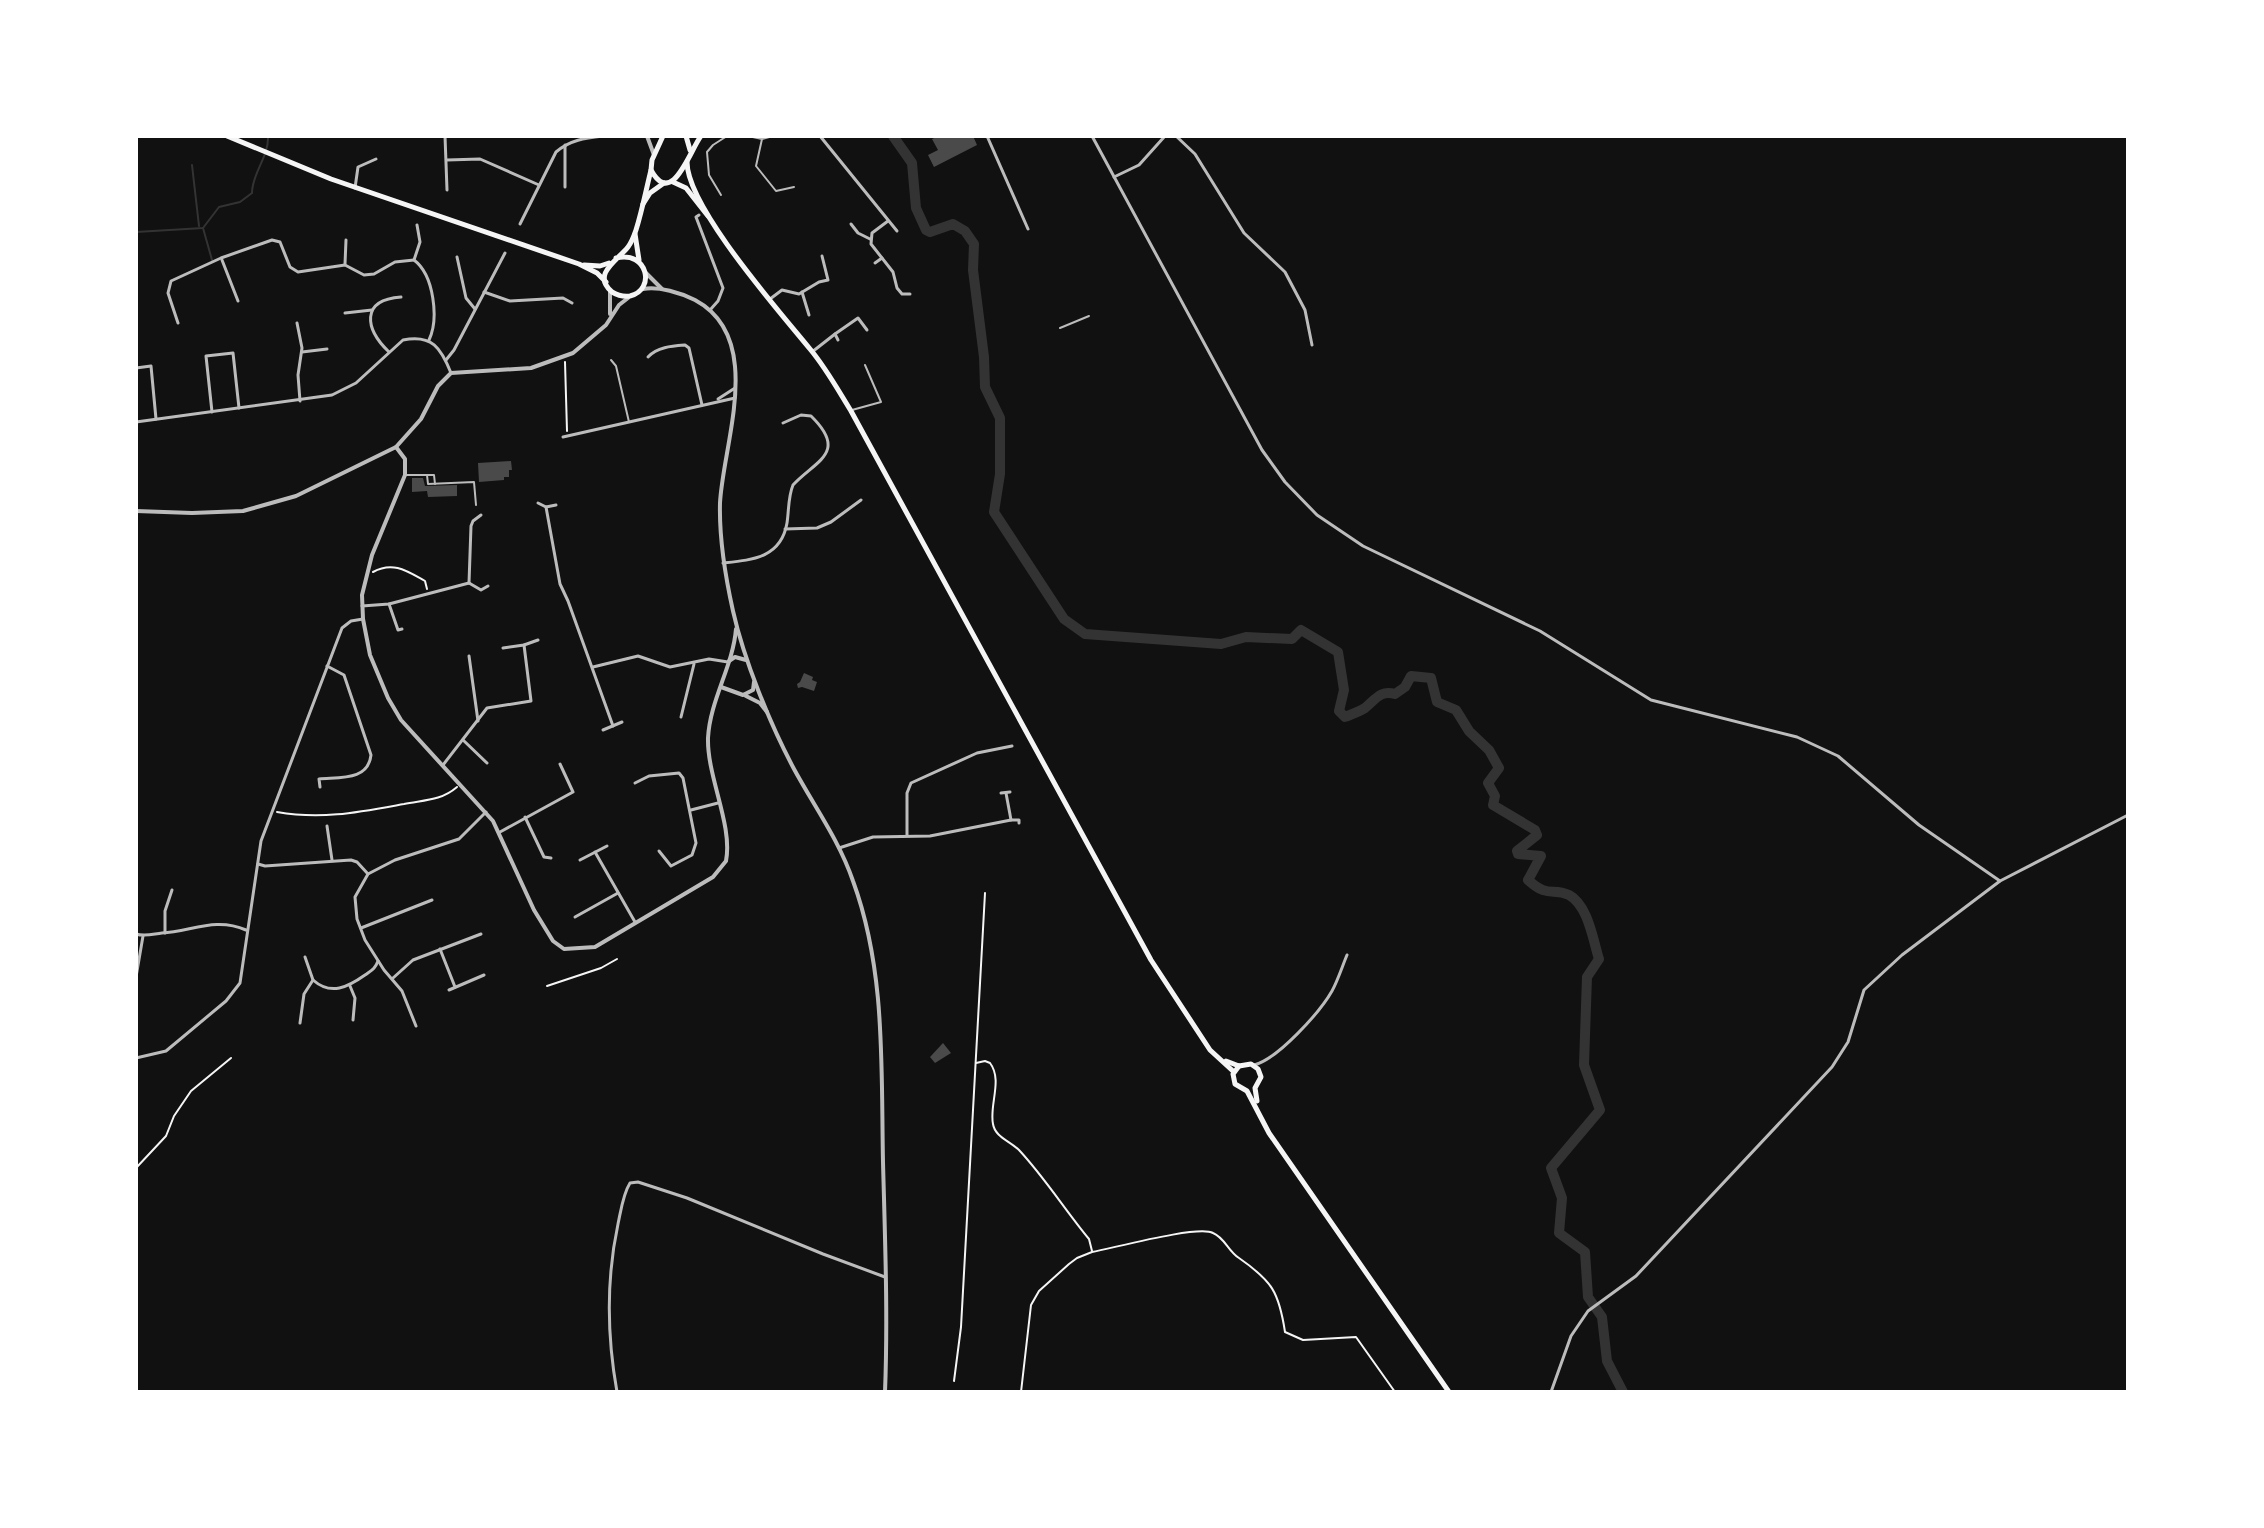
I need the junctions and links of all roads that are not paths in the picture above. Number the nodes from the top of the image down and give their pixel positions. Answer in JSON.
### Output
{"nodes":[{"id":1,"x":227,"y":136,"type":"edge"},
{"id":2,"x":445,"y":136,"type":"edge"},
{"id":3,"x":603,"y":136,"type":"edge"},
{"id":4,"x":647,"y":136,"type":"edge"},
{"id":5,"x":663,"y":136,"type":"edge"},
{"id":6,"x":686,"y":136,"type":"edge"},
{"id":7,"x":701,"y":136,"type":"edge"},
{"id":8,"x":727,"y":136,"type":"edge"},
{"id":9,"x":748,"y":136,"type":"edge"},
{"id":10,"x":773,"y":136,"type":"edge"},
{"id":11,"x":820,"y":136,"type":"edge"},
{"id":12,"x":987,"y":136,"type":"edge"},
{"id":13,"x":1092,"y":136,"type":"edge"},
{"id":14,"x":1165,"y":136,"type":"edge"},
{"id":15,"x":1176,"y":136,"type":"edge"},
{"id":16,"x":762,"y":139,"type":"junction"},
{"id":17,"x":565,"y":145,"type":"junction"},
{"id":18,"x":690,"y":154,"type":"junction"},
{"id":19,"x":654,"y":155,"type":"junction"},
{"id":20,"x":376,"y":159,"type":"dead end"},
{"id":21,"x":447,"y":160,"type":"junction"},
{"id":22,"x":687,"y":162,"type":"junction"},
{"id":23,"x":651,"y":170,"type":"junction"},
{"id":24,"x":1114,"y":177,"type":"junction"},
{"id":25,"x":672,"y":182,"type":"junction"},
{"id":26,"x":664,"y":183,"type":"junction"},
{"id":27,"x":539,"y":185,"type":"junction"},
{"id":28,"x":565,"y":187,"type":"dead end"},
{"id":29,"x":794,"y":187,"type":"dead end"},
{"id":30,"x":355,"y":188,"type":"junction"},
{"id":31,"x":447,"y":190,"type":"dead end"},
{"id":32,"x":721,"y":195,"type":"dead end"},
{"id":33,"x":642,"y":204,"type":"junction"},
{"id":34,"x":699,"y":215,"type":"dead end"},
{"id":35,"x":712,"y":219,"type":"junction"},
{"id":36,"x":888,"y":221,"type":"junction"},
{"id":37,"x":520,"y":224,"type":"dead end"},
{"id":38,"x":851,"y":224,"type":"dead end"},
{"id":39,"x":417,"y":225,"type":"dead end"},
{"id":40,"x":1028,"y":229,"type":"dead end"},
{"id":41,"x":897,"y":231,"type":"dead end"},
{"id":42,"x":635,"y":233,"type":"junction"},
{"id":43,"x":870,"y":239,"type":"junction"},
{"id":44,"x":346,"y":240,"type":"dead end"},
{"id":45,"x":505,"y":253,"type":"dead end"},
{"id":46,"x":822,"y":256,"type":"dead end"},
{"id":47,"x":457,"y":257,"type":"dead end"},
{"id":48,"x":221,"y":258,"type":"junction"},
{"id":49,"x":616,"y":258,"type":"junction"},
{"id":50,"x":882,"y":258,"type":"junction"},
{"id":51,"x":414,"y":260,"type":"junction"},
{"id":52,"x":639,"y":261,"type":"junction"},
{"id":53,"x":609,"y":263,"type":"junction"},
{"id":54,"x":875,"y":263,"type":"dead end"},
{"id":55,"x":579,"y":264,"type":"junction"},
{"id":56,"x":345,"y":265,"type":"junction"},
{"id":57,"x":645,"y":271,"type":"junction"},
{"id":58,"x":606,"y":282,"type":"junction"},
{"id":59,"x":610,"y":290,"type":"junction"},
{"id":60,"x":641,"y":290,"type":"junction"},
{"id":61,"x":665,"y":290,"type":"junction"},
{"id":62,"x":484,"y":292,"type":"junction"},
{"id":63,"x":802,"y":292,"type":"junction"},
{"id":64,"x":910,"y":294,"type":"dead end"},
{"id":65,"x":630,"y":296,"type":"junction"},
{"id":66,"x":401,"y":297,"type":"dead end"},
{"id":67,"x":770,"y":299,"type":"junction"},
{"id":68,"x":238,"y":301,"type":"dead end"},
{"id":69,"x":572,"y":303,"type":"dead end"},
{"id":70,"x":475,"y":309,"type":"junction"},
{"id":71,"x":372,"y":310,"type":"junction"},
{"id":72,"x":710,"y":310,"type":"junction"},
{"id":73,"x":345,"y":313,"type":"dead end"},
{"id":74,"x":809,"y":315,"type":"dead end"},
{"id":75,"x":610,"y":316,"type":"junction"},
{"id":76,"x":1089,"y":316,"type":"dead end"},
{"id":77,"x":178,"y":323,"type":"dead end"},
{"id":78,"x":297,"y":323,"type":"dead end"},
{"id":79,"x":1060,"y":328,"type":"dead end"},
{"id":80,"x":867,"y":330,"type":"dead end"},
{"id":81,"x":835,"y":334,"type":"junction"},
{"id":82,"x":429,"y":340,"type":"junction"},
{"id":83,"x":838,"y":340,"type":"dead end"},
{"id":84,"x":1312,"y":345,"type":"dead end"},
{"id":85,"x":327,"y":349,"type":"dead end"},
{"id":86,"x":302,"y":352,"type":"junction"},
{"id":87,"x":389,"y":352,"type":"junction"},
{"id":88,"x":812,"y":352,"type":"junction"},
{"id":89,"x":648,"y":357,"type":"dead end"},
{"id":90,"x":446,"y":360,"type":"junction"},
{"id":91,"x":611,"y":360,"type":"dead end"},
{"id":92,"x":157,"y":364,"type":"dead end"},
{"id":93,"x":865,"y":365,"type":"dead end"},
{"id":94,"x":151,"y":366,"type":"junction"},
{"id":95,"x":136,"y":368,"type":"edge"},
{"id":96,"x":451,"y":373,"type":"junction"},
{"id":97,"x":736,"y":388,"type":"junction"},
{"id":98,"x":736,"y":398,"type":"junction"},
{"id":99,"x":300,"y":401,"type":"junction"},
{"id":100,"x":715,"y":401,"type":"junction"},
{"id":101,"x":702,"y":405,"type":"junction"},
{"id":102,"x":239,"y":409,"type":"junction"},
{"id":103,"x":851,"y":411,"type":"junction"},
{"id":104,"x":212,"y":412,"type":"junction"},
{"id":105,"x":156,"y":420,"type":"junction"},
{"id":106,"x":136,"y":422,"type":"edge"},
{"id":107,"x":629,"y":423,"type":"junction"},
{"id":108,"x":783,"y":423,"type":"dead end"},
{"id":109,"x":565,"y":436,"type":"road end"},
{"id":110,"x":396,"y":447,"type":"junction"},
{"id":111,"x":405,"y":475,"type":"junction"},
{"id":112,"x":427,"y":475,"type":"junction"},
{"id":113,"x":435,"y":484,"type":"junction"},
{"id":114,"x":861,"y":500,"type":"dead end"},
{"id":115,"x":538,"y":503,"type":"dead end"},
{"id":116,"x":476,"y":505,"type":"dead end"},
{"id":117,"x":556,"y":505,"type":"dead end"},
{"id":118,"x":546,"y":507,"type":"junction"},
{"id":119,"x":136,"y":511,"type":"edge"},
{"id":120,"x":481,"y":515,"type":"dead end"},
{"id":121,"x":785,"y":529,"type":"junction"},
{"id":122,"x":723,"y":563,"type":"junction"},
{"id":123,"x":469,"y":583,"type":"junction"},
{"id":124,"x":488,"y":586,"type":"dead end"},
{"id":125,"x":389,"y":604,"type":"junction"},
{"id":126,"x":362,"y":606,"type":"junction"},
{"id":127,"x":363,"y":619,"type":"junction"},
{"id":128,"x":736,"y":625,"type":"junction"},
{"id":129,"x":402,"y":629,"type":"dead end"},
{"id":130,"x":538,"y":640,"type":"dead end"},
{"id":131,"x":524,"y":645,"type":"junction"},
{"id":132,"x":503,"y":648,"type":"dead end"},
{"id":133,"x":469,"y":656,"type":"dead end"},
{"id":134,"x":728,"y":662,"type":"junction"},
{"id":135,"x":748,"y":662,"type":"junction"},
{"id":136,"x":694,"y":664,"type":"junction"},
{"id":137,"x":327,"y":666,"type":"junction"},
{"id":138,"x":593,"y":667,"type":"junction"},
{"id":139,"x":753,"y":676,"type":"junction"},
{"id":140,"x":721,"y":687,"type":"junction"},
{"id":141,"x":743,"y":695,"type":"junction"},
{"id":142,"x":769,"y":714,"type":"junction"},
{"id":143,"x":681,"y":717,"type":"dead end"},
{"id":144,"x":478,"y":721,"type":"junction"},
{"id":145,"x":622,"y":722,"type":"dead end"},
{"id":146,"x":613,"y":726,"type":"junction"},
{"id":147,"x":603,"y":730,"type":"dead end"},
{"id":148,"x":463,"y":740,"type":"junction"},
{"id":149,"x":1009,"y":745,"type":"dead end"},
{"id":150,"x":487,"y":763,"type":"dead end"},
{"id":151,"x":560,"y":764,"type":"dead end"},
{"id":152,"x":443,"y":765,"type":"junction"},
{"id":153,"x":635,"y":783,"type":"dead end"},
{"id":154,"x":320,"y":787,"type":"dead end"},
{"id":155,"x":1005,"y":793,"type":"dead end"},
{"id":156,"x":718,"y":803,"type":"junction"},
{"id":157,"x":689,"y":810,"type":"junction"},
{"id":158,"x":486,"y":812,"type":"junction"},
{"id":159,"x":2128,"y":815,"type":"edge"},
{"id":160,"x":525,"y":817,"type":"junction"},
{"id":161,"x":1011,"y":820,"type":"junction"},
{"id":162,"x":1019,"y":823,"type":"dead end"},
{"id":163,"x":327,"y":826,"type":"dead end"},
{"id":164,"x":500,"y":832,"type":"junction"},
{"id":165,"x":907,"y":835,"type":"junction"},
{"id":166,"x":607,"y":846,"type":"dead end"},
{"id":167,"x":839,"y":848,"type":"junction"},
{"id":168,"x":659,"y":851,"type":"dead end"},
{"id":169,"x":595,"y":852,"type":"junction"},
{"id":170,"x":551,"y":858,"type":"dead end"},
{"id":171,"x":332,"y":860,"type":"junction"},
{"id":172,"x":580,"y":860,"type":"dead end"},
{"id":173,"x":257,"y":864,"type":"junction"},
{"id":174,"x":368,"y":874,"type":"junction"},
{"id":175,"x":2000,"y":881,"type":"junction"},
{"id":176,"x":172,"y":890,"type":"dead end"},
{"id":177,"x":618,"y":893,"type":"junction"},
{"id":178,"x":432,"y":900,"type":"dead end"},
{"id":179,"x":575,"y":917,"type":"dead end"},
{"id":180,"x":635,"y":922,"type":"junction"},
{"id":181,"x":361,"y":928,"type":"junction"},
{"id":182,"x":246,"y":930,"type":"junction"},
{"id":183,"x":165,"y":933,"type":"junction"},
{"id":184,"x":136,"y":934,"type":"edge"},
{"id":185,"x":481,"y":934,"type":"dead end"},
{"id":186,"x":143,"y":936,"type":"junction"},
{"id":187,"x":440,"y":949,"type":"junction"},
{"id":188,"x":1347,"y":955,"type":"dead end"},
{"id":189,"x":305,"y":957,"type":"dead end"},
{"id":190,"x":378,"y":961,"type":"junction"},
{"id":191,"x":484,"y":975,"type":"dead end"},
{"id":192,"x":136,"y":977,"type":"edge"},
{"id":193,"x":393,"y":978,"type":"junction"},
{"id":194,"x":313,"y":980,"type":"junction"},
{"id":195,"x":350,"y":986,"type":"junction"},
{"id":196,"x":455,"y":987,"type":"junction"},
{"id":197,"x":449,"y":990,"type":"dead end"},
{"id":198,"x":353,"y":1020,"type":"dead end"},
{"id":199,"x":300,"y":1023,"type":"dead end"},
{"id":200,"x":416,"y":1026,"type":"dead end"},
{"id":201,"x":1215,"y":1055,"type":"junction"},
{"id":202,"x":136,"y":1058,"type":"edge"},
{"id":203,"x":1264,"y":1063,"type":"junction"},
{"id":204,"x":1254,"y":1065,"type":"junction"},
{"id":205,"x":1239,"y":1066,"type":"junction"},
{"id":206,"x":1259,"y":1071,"type":"junction"},
{"id":207,"x":1234,"y":1072,"type":"junction"},
{"id":208,"x":1255,"y":1088,"type":"junction"},
{"id":209,"x":1247,"y":1091,"type":"junction"},
{"id":210,"x":1257,"y":1106,"type":"junction"},
{"id":211,"x":885,"y":1277,"type":"junction"},
{"id":212,"x":617,"y":1392,"type":"edge"},
{"id":213,"x":885,"y":1392,"type":"edge"},
{"id":214,"x":1449,"y":1392,"type":"edge"},
{"id":215,"x":1551,"y":1392,"type":"edge"}],
"edges":[{"from":1,"to":30,"type":"main road"},
{"from":2,"to":21,"type":"street"},
{"from":3,"to":17,"type":"street"},
{"from":4,"to":19,"type":"street"},
{"from":5,"to":19,"type":"main road"},
{"from":6,"to":18,"type":"main road"},
{"from":7,"to":18,"type":"main road"},
{"from":8,"to":32,"type":"street"},
{"from":9,"to":16,"type":"street"},
{"from":10,"to":16,"type":"street"},
{"from":11,"to":36,"type":"street"},
{"from":12,"to":40,"type":"street"},
{"from":13,"to":24,"type":"street"},
{"from":14,"to":24,"type":"street"},
{"from":15,"to":84,"type":"street"},
{"from":16,"to":29,"type":"street"},
{"from":17,"to":27,"type":"street"},
{"from":17,"to":28,"type":"street"},
{"from":18,"to":22,"type":"main road"},
{"from":19,"to":23,"type":"main road"},
{"from":20,"to":30,"type":"street"},
{"from":21,"to":27,"type":"street"},
{"from":21,"to":31,"type":"street"},
{"from":22,"to":25,"type":"main road"},
{"from":22,"to":35,"type":"main road"},
{"from":23,"to":26,"type":"main road"},
{"from":23,"to":33,"type":"main road"},
{"from":24,"to":175,"type":"street"},
{"from":25,"to":26,"type":"main road"},
{"from":25,"to":35,"type":"main road"},
{"from":26,"to":33,"type":"main road"},
{"from":27,"to":37,"type":"street"},
{"from":30,"to":55,"type":"main road"},
{"from":33,"to":42,"type":"main road"},
{"from":34,"to":72,"type":"street"},
{"from":35,"to":67,"type":"main road"},
{"from":36,"to":41,"type":"street"},
{"from":36,"to":43,"type":"street"},
{"from":38,"to":43,"type":"street"},
{"from":39,"to":51,"type":"street"},
{"from":42,"to":49,"type":"main road"},
{"from":42,"to":52,"type":"main road"},
{"from":43,"to":50,"type":"street"},
{"from":44,"to":56,"type":"street"},
{"from":45,"to":62,"type":"street"},
{"from":46,"to":63,"type":"street"},
{"from":47,"to":70,"type":"street"},
{"from":48,"to":56,"type":"street"},
{"from":48,"to":68,"type":"street"},
{"from":48,"to":77,"type":"street"},
{"from":49,"to":52,"type":"main road"},
{"from":49,"to":53,"type":"main road"},
{"from":50,"to":54,"type":"street"},
{"from":50,"to":64,"type":"street"},
{"from":51,"to":56,"type":"street"},
{"from":51,"to":82,"type":"street"},
{"from":52,"to":57,"type":"main road"},
{"from":53,"to":55,"type":"main road"},
{"from":53,"to":58,"type":"main road"},
{"from":55,"to":58,"type":"main road"},
{"from":57,"to":60,"type":"main road"},
{"from":57,"to":61,"type":"street"},
{"from":58,"to":59,"type":"main road"},
{"from":59,"to":65,"type":"main road"},
{"from":59,"to":75,"type":"street"},
{"from":60,"to":61,"type":"street"},
{"from":60,"to":65,"type":"main road"},
{"from":61,"to":72,"type":"street"},
{"from":62,"to":69,"type":"street"},
{"from":62,"to":70,"type":"street"},
{"from":63,"to":67,"type":"street"},
{"from":63,"to":74,"type":"street"},
{"from":65,"to":75,"type":"street"},
{"from":66,"to":71,"type":"street"},
{"from":67,"to":88,"type":"main road"},
{"from":70,"to":90,"type":"street"},
{"from":71,"to":73,"type":"street"},
{"from":71,"to":87,"type":"street"},
{"from":72,"to":97,"type":"street"},
{"from":75,"to":96,"type":"street"},
{"from":76,"to":79,"type":"street"},
{"from":78,"to":86,"type":"street"},
{"from":80,"to":81,"type":"street"},
{"from":81,"to":83,"type":"street"},
{"from":81,"to":88,"type":"street"},
{"from":82,"to":87,"type":"street"},
{"from":82,"to":90,"type":"street"},
{"from":85,"to":86,"type":"street"},
{"from":86,"to":99,"type":"street"},
{"from":87,"to":99,"type":"street"},
{"from":88,"to":103,"type":"main road"},
{"from":89,"to":101,"type":"street"},
{"from":90,"to":96,"type":"street"},
{"from":91,"to":107,"type":"street"},
{"from":92,"to":94,"type":"street"},
{"from":93,"to":103,"type":"street"},
{"from":94,"to":95,"type":"street"},
{"from":94,"to":105,"type":"street"},
{"from":96,"to":110,"type":"street"},
{"from":97,"to":98,"type":"street"},
{"from":97,"to":100,"type":"street"},
{"from":98,"to":100,"type":"street"},
{"from":98,"to":122,"type":"street"},
{"from":99,"to":102,"type":"street"},
{"from":100,"to":101,"type":"street"},
{"from":101,"to":107,"type":"street"},
{"from":102,"to":104,"type":"street"},
{"from":102,"to":104,"type":"street"},
{"from":103,"to":201,"type":"main road"},
{"from":104,"to":105,"type":"street"},
{"from":105,"to":106,"type":"street"},
{"from":107,"to":109,"type":"street"},
{"from":108,"to":121,"type":"street"},
{"from":110,"to":111,"type":"street"},
{"from":110,"to":119,"type":"street"},
{"from":111,"to":112,"type":"street"},
{"from":111,"to":126,"type":"street"},
{"from":112,"to":113,"type":"street"},
{"from":112,"to":113,"type":"street"},
{"from":113,"to":116,"type":"street"},
{"from":114,"to":121,"type":"street"},
{"from":115,"to":118,"type":"street"},
{"from":117,"to":118,"type":"street"},
{"from":118,"to":138,"type":"street"},
{"from":120,"to":123,"type":"street"},
{"from":121,"to":122,"type":"street"},
{"from":122,"to":128,"type":"street"},
{"from":123,"to":124,"type":"street"},
{"from":123,"to":125,"type":"street"},
{"from":125,"to":126,"type":"street"},
{"from":125,"to":129,"type":"street"},
{"from":126,"to":127,"type":"street"},
{"from":127,"to":137,"type":"street"},
{"from":127,"to":152,"type":"street"},
{"from":128,"to":134,"type":"street"},
{"from":128,"to":135,"type":"street"},
{"from":130,"to":131,"type":"street"},
{"from":131,"to":132,"type":"street"},
{"from":131,"to":144,"type":"street"},
{"from":133,"to":144,"type":"street"},
{"from":134,"to":135,"type":"street"},
{"from":134,"to":136,"type":"street"},
{"from":134,"to":140,"type":"street"},
{"from":135,"to":139,"type":"street"},
{"from":136,"to":138,"type":"street"},
{"from":136,"to":143,"type":"street"},
{"from":137,"to":154,"type":"street"},
{"from":137,"to":173,"type":"street"},
{"from":138,"to":146,"type":"street"},
{"from":139,"to":141,"type":"street"},
{"from":139,"to":142,"type":"street"},
{"from":140,"to":141,"type":"street"},
{"from":140,"to":156,"type":"street"},
{"from":141,"to":142,"type":"street"},
{"from":142,"to":167,"type":"street"},
{"from":144,"to":148,"type":"street"},
{"from":145,"to":146,"type":"street"},
{"from":146,"to":147,"type":"street"},
{"from":148,"to":150,"type":"street"},
{"from":148,"to":152,"type":"street"},
{"from":149,"to":165,"type":"street"},
{"from":151,"to":160,"type":"street"},
{"from":152,"to":158,"type":"street"},
{"from":153,"to":157,"type":"street"},
{"from":155,"to":161,"type":"street"},
{"from":156,"to":157,"type":"street"},
{"from":156,"to":180,"type":"street"},
{"from":157,"to":168,"type":"street"},
{"from":158,"to":164,"type":"street"},
{"from":158,"to":174,"type":"street"},
{"from":159,"to":175,"type":"street"},
{"from":160,"to":164,"type":"street"},
{"from":160,"to":170,"type":"street"},
{"from":161,"to":162,"type":"street"},
{"from":161,"to":165,"type":"street"},
{"from":163,"to":171,"type":"street"},
{"from":164,"to":180,"type":"street"},
{"from":165,"to":167,"type":"street"},
{"from":166,"to":169,"type":"street"},
{"from":167,"to":211,"type":"street"},
{"from":169,"to":172,"type":"street"},
{"from":169,"to":177,"type":"street"},
{"from":171,"to":173,"type":"street"},
{"from":171,"to":174,"type":"street"},
{"from":173,"to":182,"type":"street"},
{"from":174,"to":181,"type":"street"},
{"from":175,"to":215,"type":"street"},
{"from":176,"to":183,"type":"street"},
{"from":177,"to":179,"type":"street"},
{"from":177,"to":180,"type":"street"},
{"from":178,"to":181,"type":"street"},
{"from":181,"to":190,"type":"street"},
{"from":182,"to":183,"type":"street"},
{"from":182,"to":202,"type":"street"},
{"from":183,"to":186,"type":"street"},
{"from":184,"to":186,"type":"street"},
{"from":185,"to":187,"type":"street"},
{"from":186,"to":192,"type":"street"},
{"from":187,"to":193,"type":"street"},
{"from":187,"to":196,"type":"street"},
{"from":188,"to":203,"type":"street"},
{"from":189,"to":194,"type":"street"},
{"from":190,"to":193,"type":"street"},
{"from":190,"to":195,"type":"street"},
{"from":191,"to":196,"type":"street"},
{"from":193,"to":200,"type":"street"},
{"from":194,"to":195,"type":"street"},
{"from":194,"to":199,"type":"street"},
{"from":195,"to":198,"type":"street"},
{"from":196,"to":197,"type":"street"},
{"from":201,"to":205,"type":"main road"},
{"from":201,"to":207,"type":"main road"},
{"from":203,"to":204,"type":"street"},
{"from":203,"to":206,"type":"street"},
{"from":204,"to":205,"type":"main road"},
{"from":204,"to":206,"type":"main road"},
{"from":205,"to":207,"type":"main road"},
{"from":206,"to":208,"type":"main road"},
{"from":207,"to":209,"type":"main road"},
{"from":208,"to":209,"type":"main road"},
{"from":208,"to":210,"type":"main road"},
{"from":209,"to":210,"type":"main road"},
{"from":210,"to":214,"type":"main road"},
{"from":211,"to":212,"type":"street"},
{"from":211,"to":213,"type":"street"}]}
